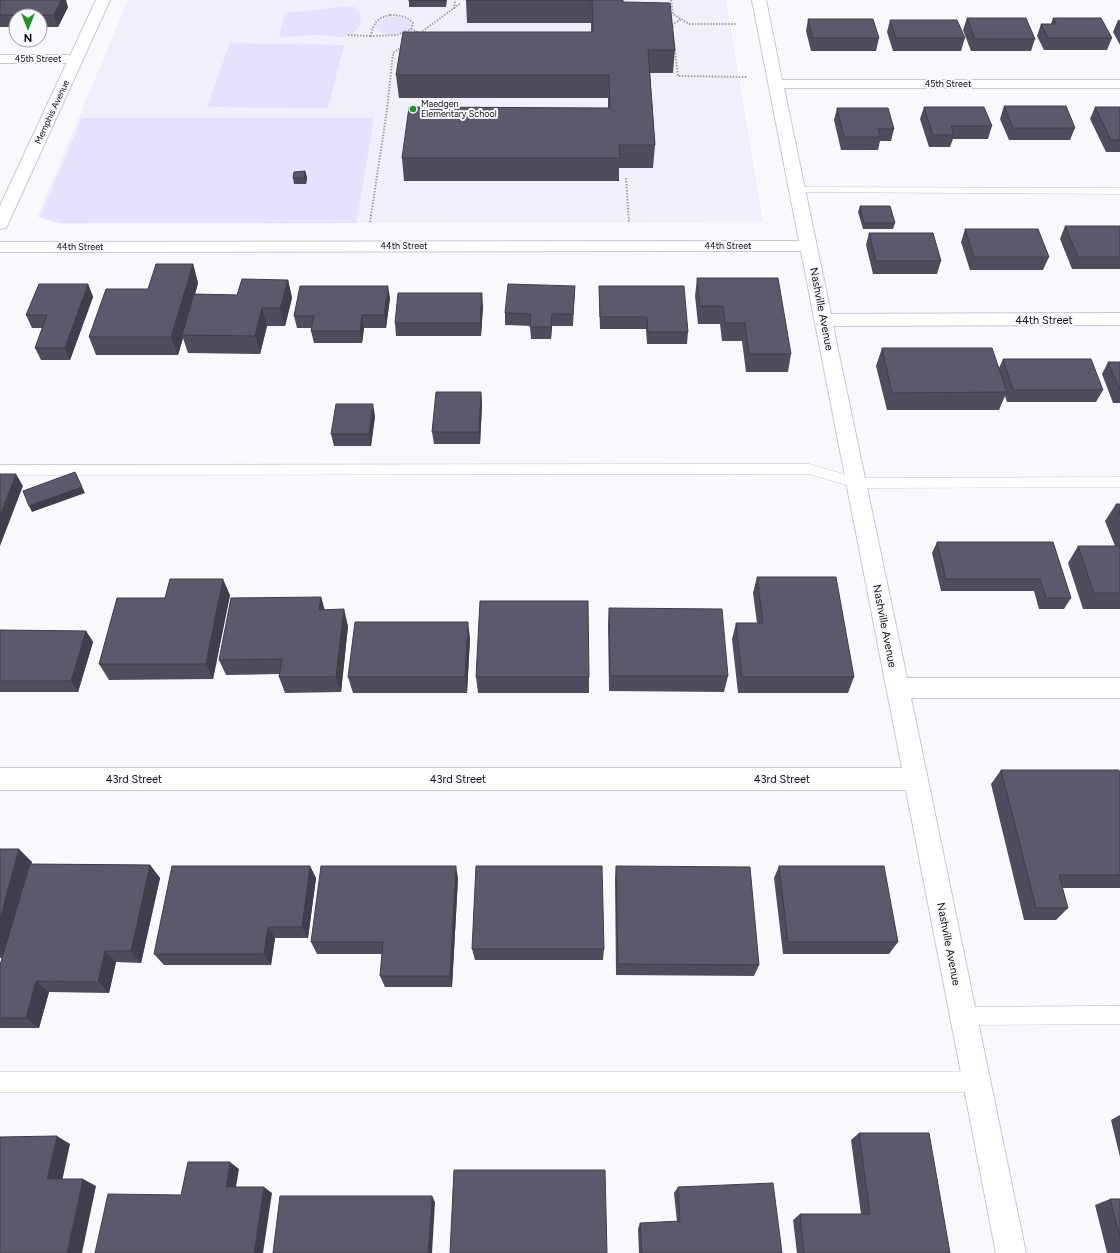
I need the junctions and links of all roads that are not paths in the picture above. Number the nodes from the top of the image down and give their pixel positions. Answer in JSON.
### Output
{"nodes":[{"id":1,"x":103,"y":0,"type":"edge"},
{"id":2,"x":759,"y":0,"type":"edge"},
{"id":3,"x":0,"y":59,"type":"edge"},
{"id":4,"x":76,"y":59,"type":"junction"},
{"id":5,"x":776,"y":84,"type":"junction"},
{"id":6,"x":1120,"y":84,"type":"edge"},
{"id":7,"x":798,"y":190,"type":"junction"},
{"id":8,"x":1120,"y":191,"type":"edge"},
{"id":9,"x":0,"y":224,"type":"edge"},
{"id":10,"x":809,"y":246,"type":"junction"},
{"id":11,"x":0,"y":247,"type":"edge"},
{"id":12,"x":824,"y":320,"type":"junction"},
{"id":13,"x":1120,"y":320,"type":"edge"},
{"id":14,"x":0,"y":470,"type":"edge"},
{"id":15,"x":1120,"y":482,"type":"edge"},
{"id":16,"x":857,"y":483,"type":"junction"},
{"id":17,"x":898,"y":688,"type":"junction"},
{"id":18,"x":1120,"y":688,"type":"edge"},
{"id":19,"x":0,"y":779,"type":"edge"},
{"id":20,"x":916,"y":779,"type":"junction"},
{"id":21,"x":1120,"y":1015,"type":"edge"},
{"id":22,"x":964,"y":1016,"type":"junction"},
{"id":23,"x":0,"y":1082,"type":"edge"},
{"id":24,"x":977,"y":1082,"type":"junction"},
{"id":25,"x":1011,"y":1253,"type":"edge"}],
"edges":[{"from":1,"to":4,"type":"street","name":"Memphis Avenue"},
{"from":2,"to":5,"type":"street","name":"Nashville Avenue"},
{"from":3,"to":4,"type":"street","name":"45th Street"},
{"from":4,"to":9,"type":"street","name":"Memphis Avenue"},
{"from":5,"to":6,"type":"street","name":"45th Street"},
{"from":5,"to":7,"type":"street","name":"Nashville Avenue"},
{"from":7,"to":8,"type":"lane"},
{"from":7,"to":10,"type":"street","name":"Nashville Avenue"},
{"from":10,"to":11,"type":"street","name":"44th Street"},
{"from":10,"to":12,"type":"street","name":"Nashville Avenue"},
{"from":12,"to":13,"type":"street","name":"44th Street"},
{"from":12,"to":16,"type":"street","name":"Nashville Avenue"},
{"from":14,"to":16,"type":"lane"},
{"from":15,"to":16,"type":"lane"},
{"from":16,"to":17,"type":"street","name":"Nashville Avenue"},
{"from":17,"to":18,"type":"street"},
{"from":17,"to":20,"type":"street","name":"Nashville Avenue"},
{"from":19,"to":20,"type":"street","name":"43rd Street"},
{"from":20,"to":22,"type":"street","name":"Nashville Avenue"},
{"from":21,"to":22,"type":"lane"},
{"from":22,"to":24,"type":"street","name":"Nashville Avenue"},
{"from":23,"to":24,"type":"lane"},
{"from":24,"to":25,"type":"street","name":"Nashville Avenue"}]}
